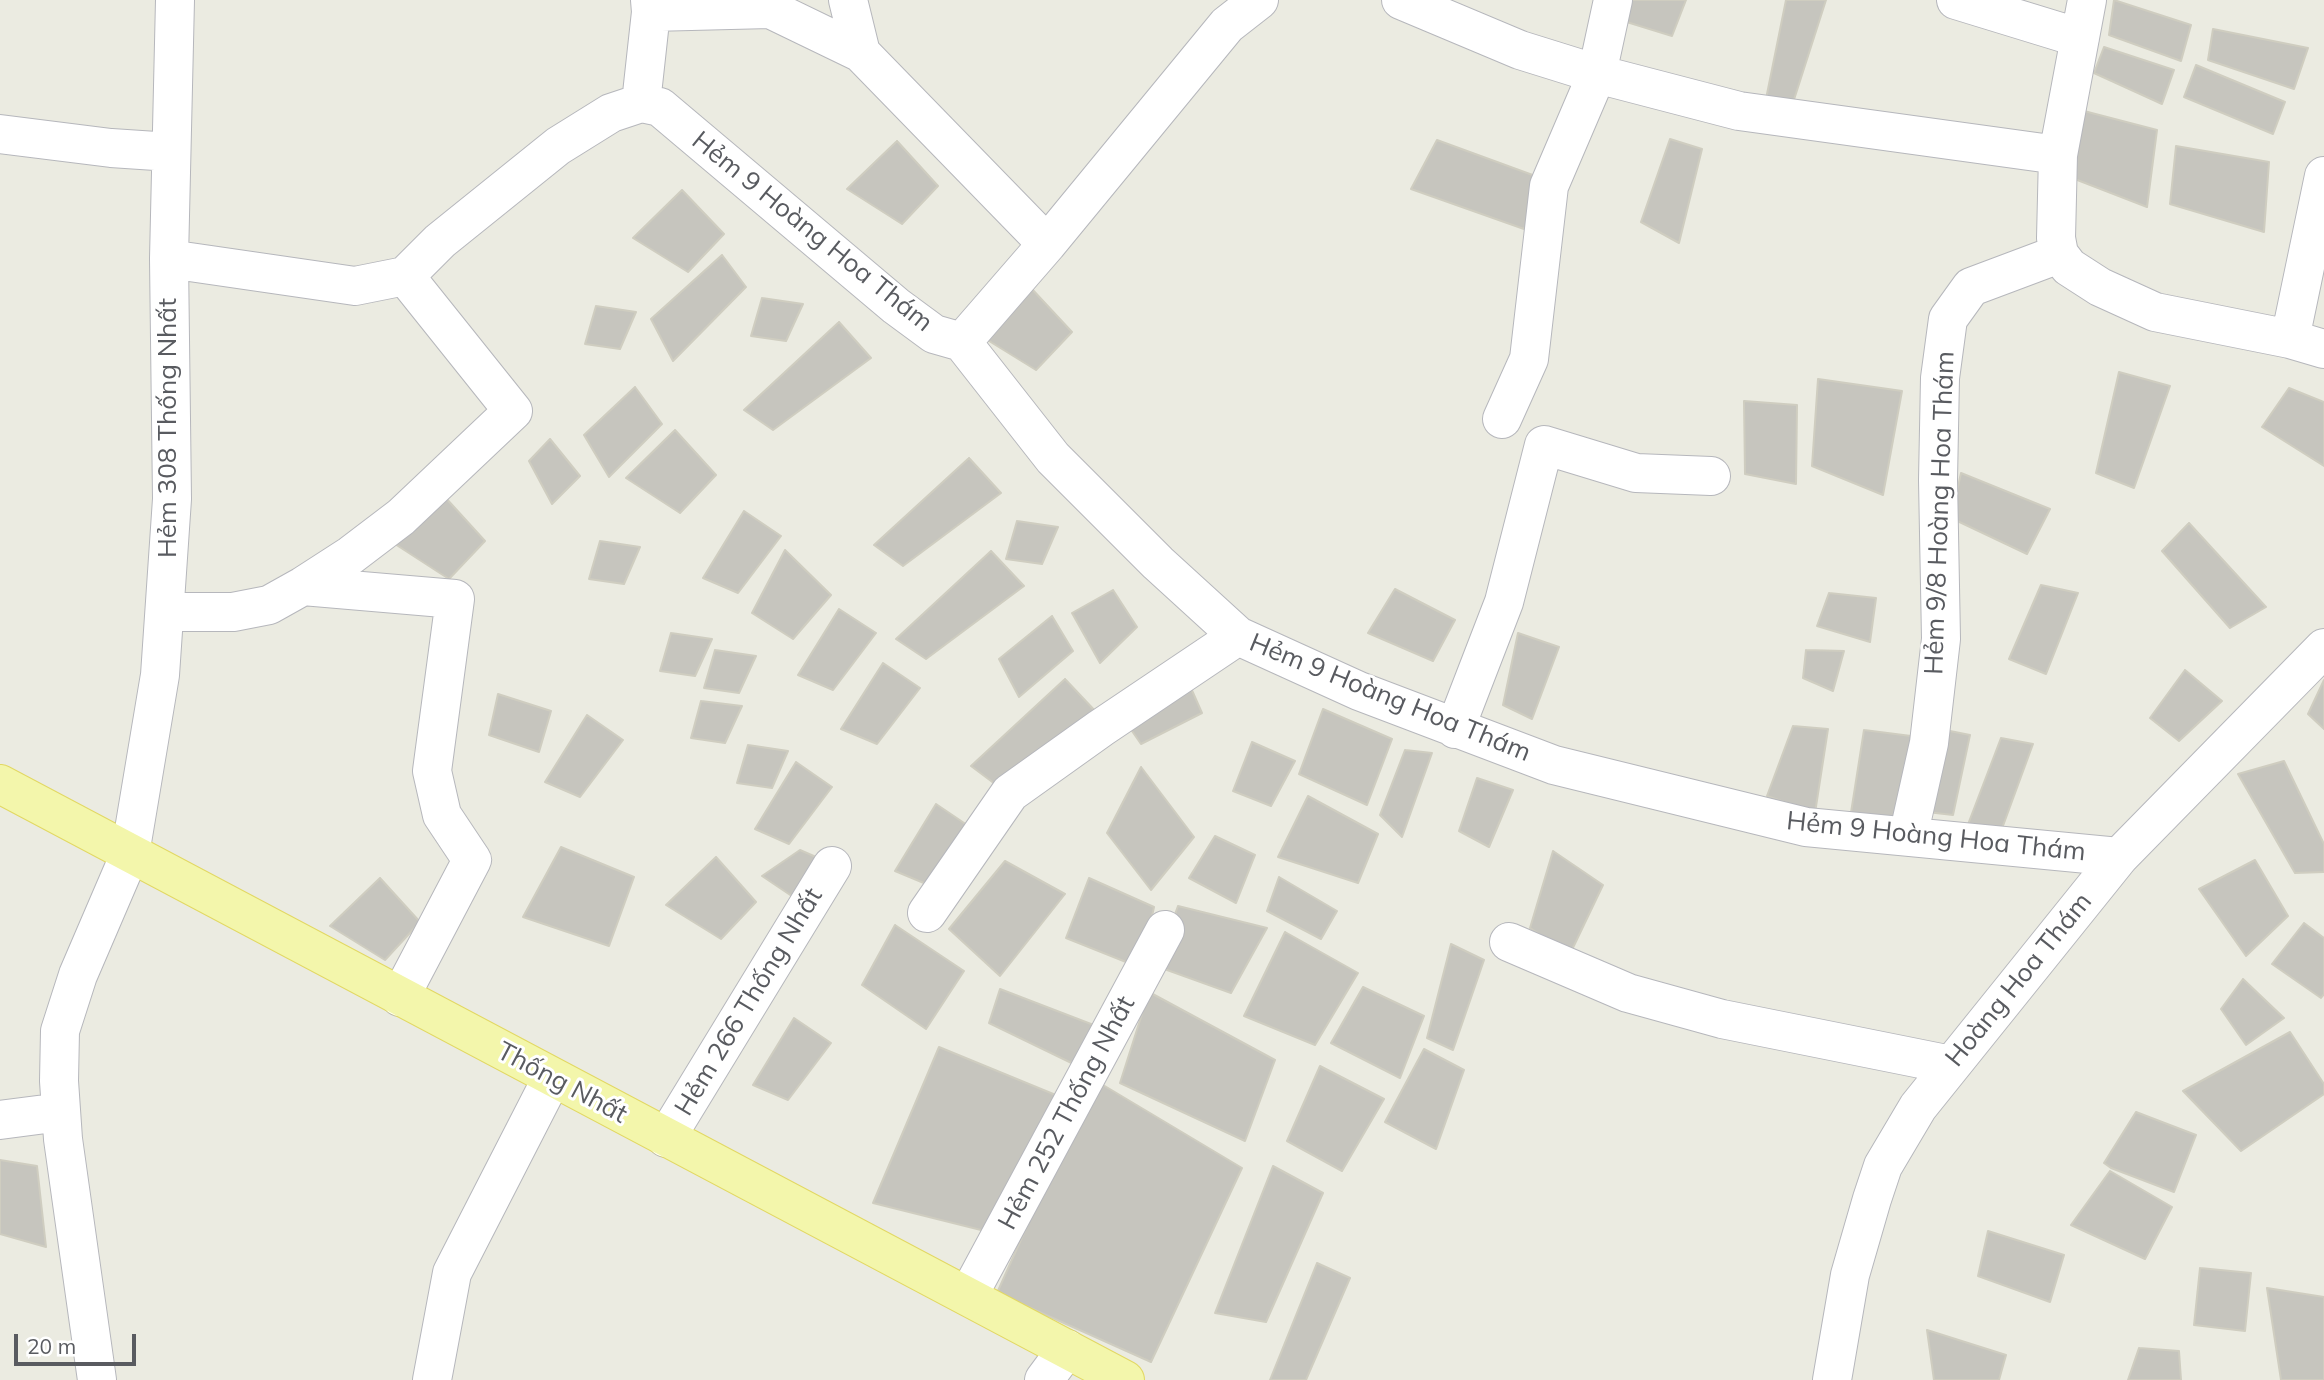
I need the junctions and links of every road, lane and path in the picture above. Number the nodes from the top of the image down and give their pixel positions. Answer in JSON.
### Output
{"nodes":[{"id":1,"x":174,"y":0,"type":"edge"},
{"id":2,"x":848,"y":0,"type":"edge"},
{"id":3,"x":1259,"y":0,"type":"edge"},
{"id":4,"x":1401,"y":0,"type":"edge"},
{"id":5,"x":1613,"y":0,"type":"edge"},
{"id":6,"x":1956,"y":0,"type":"edge"},
{"id":7,"x":2087,"y":0,"type":"edge"},
{"id":8,"x":650,"y":6,"type":"edge"},
{"id":9,"x":2080,"y":38,"type":"junction"},
{"id":10,"x":861,"y":53,"type":"junction"},
{"id":11,"x":1597,"y":74,"type":"junction"},
{"id":12,"x":640,"y":103,"type":"junction"},
{"id":13,"x":0,"y":134,"type":"edge"},
{"id":14,"x":171,"y":152,"type":"junction"},
{"id":15,"x":2058,"y":155,"type":"junction"},
{"id":16,"x":2324,"y":176,"type":"edge"},
{"id":17,"x":1047,"y":244,"type":"junction"},
{"id":18,"x":2059,"y":254,"type":"junction"},
{"id":19,"x":169,"y":259,"type":"junction"},
{"id":20,"x":405,"y":276,"type":"junction"},
{"id":21,"x":962,"y":342,"type":"junction"},
{"id":22,"x":2307,"y":344,"type":"edge"},
{"id":23,"x":1502,"y":419,"type":"dead end"},
{"id":24,"x":1711,"y":476,"type":"dead end"},
{"id":25,"x":303,"y":586,"type":"junction"},
{"id":26,"x":165,"y":612,"type":"junction"},
{"id":27,"x":1238,"y":636,"type":"junction"},
{"id":28,"x":2324,"y":648,"type":"edge"},
{"id":29,"x":1455,"y":729,"type":"junction"},
{"id":30,"x":0,"y":784,"type":"edge"},
{"id":31,"x":1908,"y":837,"type":"junction"},
{"id":32,"x":130,"y":854,"type":"junction"},
{"id":33,"x":2119,"y":857,"type":"junction"},
{"id":34,"x":832,"y":866,"type":"dead end"},
{"id":35,"x":927,"y":913,"type":"dead end"},
{"id":36,"x":1165,"y":930,"type":"dead end"},
{"id":37,"x":1509,"y":942,"type":"dead end"},
{"id":38,"x":400,"y":997,"type":"junction"},
{"id":39,"x":1951,"y":1065,"type":"junction"},
{"id":40,"x":552,"y":1078,"type":"junction"},
{"id":41,"x":61,"y":1112,"type":"junction"},
{"id":42,"x":0,"y":1120,"type":"edge"},
{"id":43,"x":666,"y":1138,"type":"junction"},
{"id":44,"x":968,"y":1296,"type":"junction"},
{"id":45,"x":1067,"y":1349,"type":"junction"},
{"id":46,"x":97,"y":1380,"type":"edge"},
{"id":47,"x":432,"y":1380,"type":"edge"},
{"id":48,"x":1044,"y":1380,"type":"edge"},
{"id":49,"x":1125,"y":1380,"type":"edge"},
{"id":50,"x":1832,"y":1380,"type":"edge"}],
"edges":[{"from":1,"to":14,"type":"street","name":"Hẻm 308 Thống Nhất"},
{"from":2,"to":10,"type":"street"},
{"from":3,"to":17,"type":"street"},
{"from":4,"to":11,"type":"street"},
{"from":5,"to":11,"type":"street"},
{"from":6,"to":9,"type":"street"},
{"from":7,"to":9,"type":"street"},
{"from":8,"to":10,"type":"street"},
{"from":8,"to":12,"type":"street"},
{"from":9,"to":15,"type":"street"},
{"from":10,"to":17,"type":"street"},
{"from":11,"to":15,"type":"street"},
{"from":11,"to":23,"type":"street"},
{"from":12,"to":20,"type":"street"},
{"from":12,"to":21,"type":"street","name":"Hẻm 9 Hoàng Hoa Thám"},
{"from":13,"to":14,"type":"street"},
{"from":14,"to":19,"type":"street","name":"Hẻm 308 Thống Nhất"},
{"from":15,"to":18,"type":"street"},
{"from":16,"to":22,"type":"street"},
{"from":17,"to":21,"type":"street"},
{"from":18,"to":22,"type":"street"},
{"from":18,"to":31,"type":"street","name":"Hẻm 9/8 Hoàng Hoa Thám"},
{"from":19,"to":20,"type":"street"},
{"from":19,"to":26,"type":"street","name":"Hẻm 308 Thống Nhất"},
{"from":20,"to":25,"type":"street"},
{"from":21,"to":27,"type":"street","name":"Hẻm 9 Hoàng Hoa Thám"},
{"from":24,"to":29,"type":"street"},
{"from":25,"to":26,"type":"street"},
{"from":25,"to":38,"type":"street"},
{"from":26,"to":32,"type":"street","name":"Hẻm 308 Thống Nhất"},
{"from":27,"to":29,"type":"street","name":"Hẻm 9 Hoàng Hoa Thám"},
{"from":27,"to":35,"type":"street"},
{"from":28,"to":33,"type":"street","name":"Hoàng Hoa Thám"},
{"from":29,"to":31,"type":"street","name":"Hẻm 9 Hoàng Hoa Thám"},
{"from":30,"to":32,"type":"main road","name":"Thống Nhất"},
{"from":31,"to":33,"type":"street","name":"Hẻm 9 Hoàng Hoa Thám"},
{"from":32,"to":38,"type":"main road","name":"Thống Nhất"},
{"from":32,"to":41,"type":"street","name":"Hẻm 308 Thống Nhất"},
{"from":33,"to":39,"type":"street","name":"Hoàng Hoa Thám"},
{"from":34,"to":43,"type":"street","name":"Hẻm 266 Thống Nhất"},
{"from":36,"to":44,"type":"street","name":"Hẻm 252 Thống Nhất"},
{"from":37,"to":39,"type":"street"},
{"from":38,"to":40,"type":"main road","name":"Thống Nhất"},
{"from":39,"to":50,"type":"street","name":"Hoàng Hoa Thám"},
{"from":40,"to":43,"type":"main road","name":"Thống Nhất"},
{"from":40,"to":47,"type":"street"},
{"from":41,"to":42,"type":"street"},
{"from":41,"to":46,"type":"street","name":"Hẻm 308 Thống Nhất"},
{"from":43,"to":44,"type":"main road","name":"Thống Nhất"},
{"from":44,"to":45,"type":"main road","name":"Thống Nhất"},
{"from":45,"to":48,"type":"street"},
{"from":45,"to":49,"type":"main road","name":"Thống Nhất"}]}
